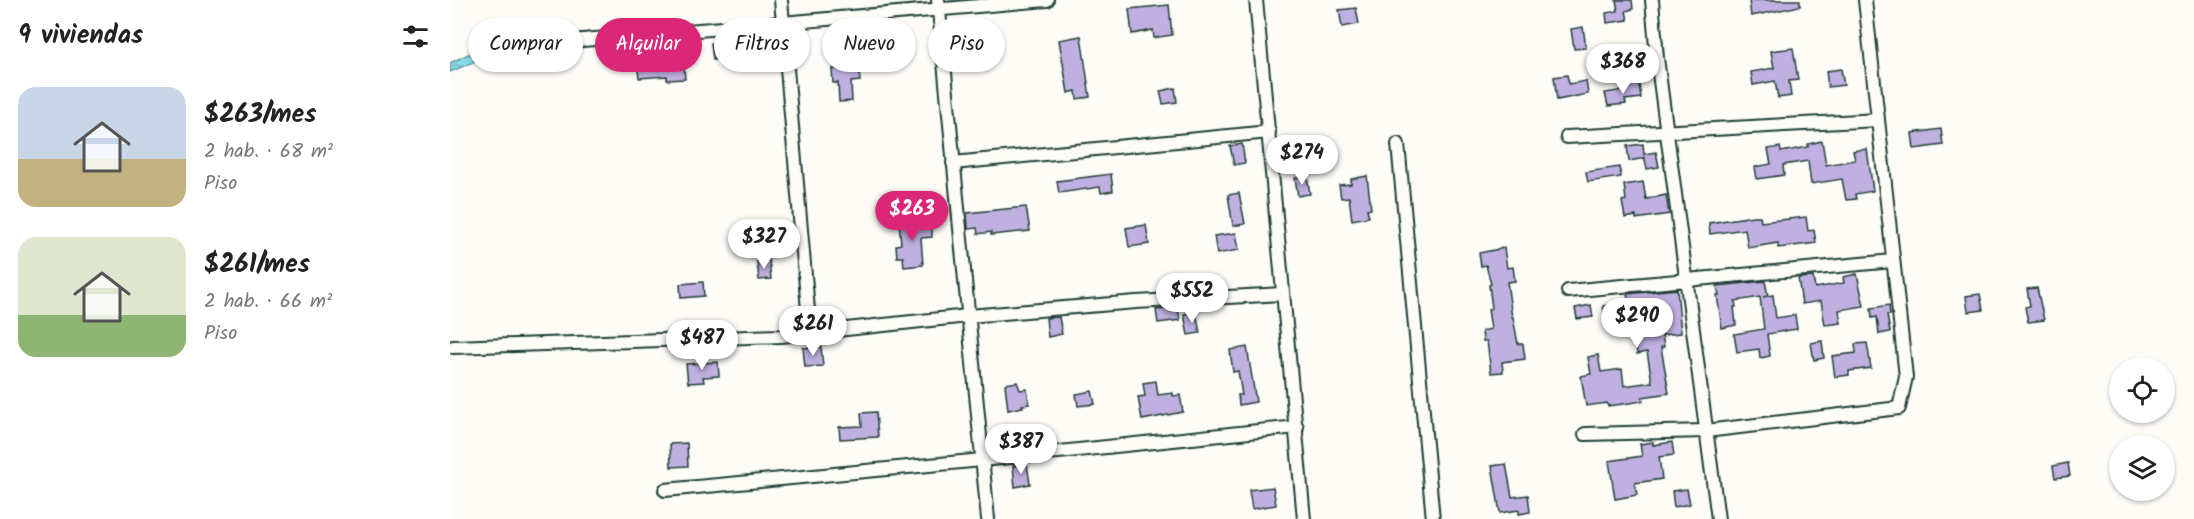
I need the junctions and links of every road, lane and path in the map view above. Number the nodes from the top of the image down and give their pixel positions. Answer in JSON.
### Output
{"nodes":[{"id":1,"x":781,"y":0,"type":"edge"},
{"id":2,"x":1047,"y":0,"type":"edge"},
{"id":3,"x":1257,"y":0,"type":"edge"},
{"id":4,"x":1652,"y":0,"type":"edge"},
{"id":5,"x":1865,"y":0,"type":"edge"},
{"id":6,"x":939,"y":5,"type":"edge"},
{"id":7,"x":783,"y":18,"type":"edge"},
{"id":8,"x":810,"y":19,"type":"edge"},
{"id":9,"x":714,"y":28,"type":"edge"},
{"id":10,"x":583,"y":40,"type":"edge"},
{"id":11,"x":787,"y":72,"type":"edge"},
{"id":12,"x":1878,"y":120,"type":"junction"},
{"id":13,"x":1667,"y":131,"type":"junction"},
{"id":14,"x":1269,"y":132,"type":"junction"},
{"id":15,"x":1567,"y":137,"type":"dead end"},
{"id":16,"x":1398,"y":144,"type":"dead end"},
{"id":17,"x":953,"y":163,"type":"junction"},
{"id":18,"x":1893,"y":261,"type":"junction"},
{"id":19,"x":1687,"y":282,"type":"junction"},
{"id":20,"x":1568,"y":291,"type":"dead end"},
{"id":21,"x":1283,"y":294,"type":"junction"},
{"id":22,"x":968,"y":316,"type":"junction"},
{"id":23,"x":810,"y":333,"type":"junction"},
{"id":24,"x":453,"y":348,"type":"dead end"},
{"id":25,"x":1297,"y":427,"type":"junction"},
{"id":26,"x":1706,"y":431,"type":"junction"},
{"id":27,"x":1585,"y":434,"type":"dead end"},
{"id":28,"x":982,"y":460,"type":"junction"},
{"id":29,"x":665,"y":490,"type":"dead end"},
{"id":30,"x":988,"y":519,"type":"edge"},
{"id":31,"x":1304,"y":519,"type":"edge"},
{"id":32,"x":1433,"y":519,"type":"edge"},
{"id":33,"x":1718,"y":519,"type":"edge"}],
"edges":[{"from":1,"to":7,"type":"street"},
{"from":2,"to":6,"type":"street"},
{"from":3,"to":14,"type":"street"},
{"from":4,"to":13,"type":"street"},
{"from":5,"to":12,"type":"street"},
{"from":6,"to":8,"type":"street"},
{"from":6,"to":17,"type":"street"},
{"from":9,"to":10,"type":"street"},
{"from":11,"to":23,"type":"street"},
{"from":12,"to":13,"type":"street"},
{"from":12,"to":18,"type":"street"},
{"from":13,"to":15,"type":"street"},
{"from":13,"to":19,"type":"street"},
{"from":14,"to":17,"type":"street"},
{"from":14,"to":21,"type":"street"},
{"from":16,"to":32,"type":"street"},
{"from":17,"to":22,"type":"street"},
{"from":18,"to":19,"type":"street"},
{"from":18,"to":26,"type":"street"},
{"from":19,"to":20,"type":"street"},
{"from":19,"to":26,"type":"street"},
{"from":21,"to":22,"type":"street"},
{"from":21,"to":25,"type":"street"},
{"from":22,"to":23,"type":"street"},
{"from":22,"to":28,"type":"street"},
{"from":23,"to":24,"type":"street"},
{"from":25,"to":28,"type":"street"},
{"from":25,"to":31,"type":"street"},
{"from":26,"to":27,"type":"street"},
{"from":26,"to":33,"type":"street"},
{"from":28,"to":29,"type":"street"},
{"from":28,"to":30,"type":"street"}]}
